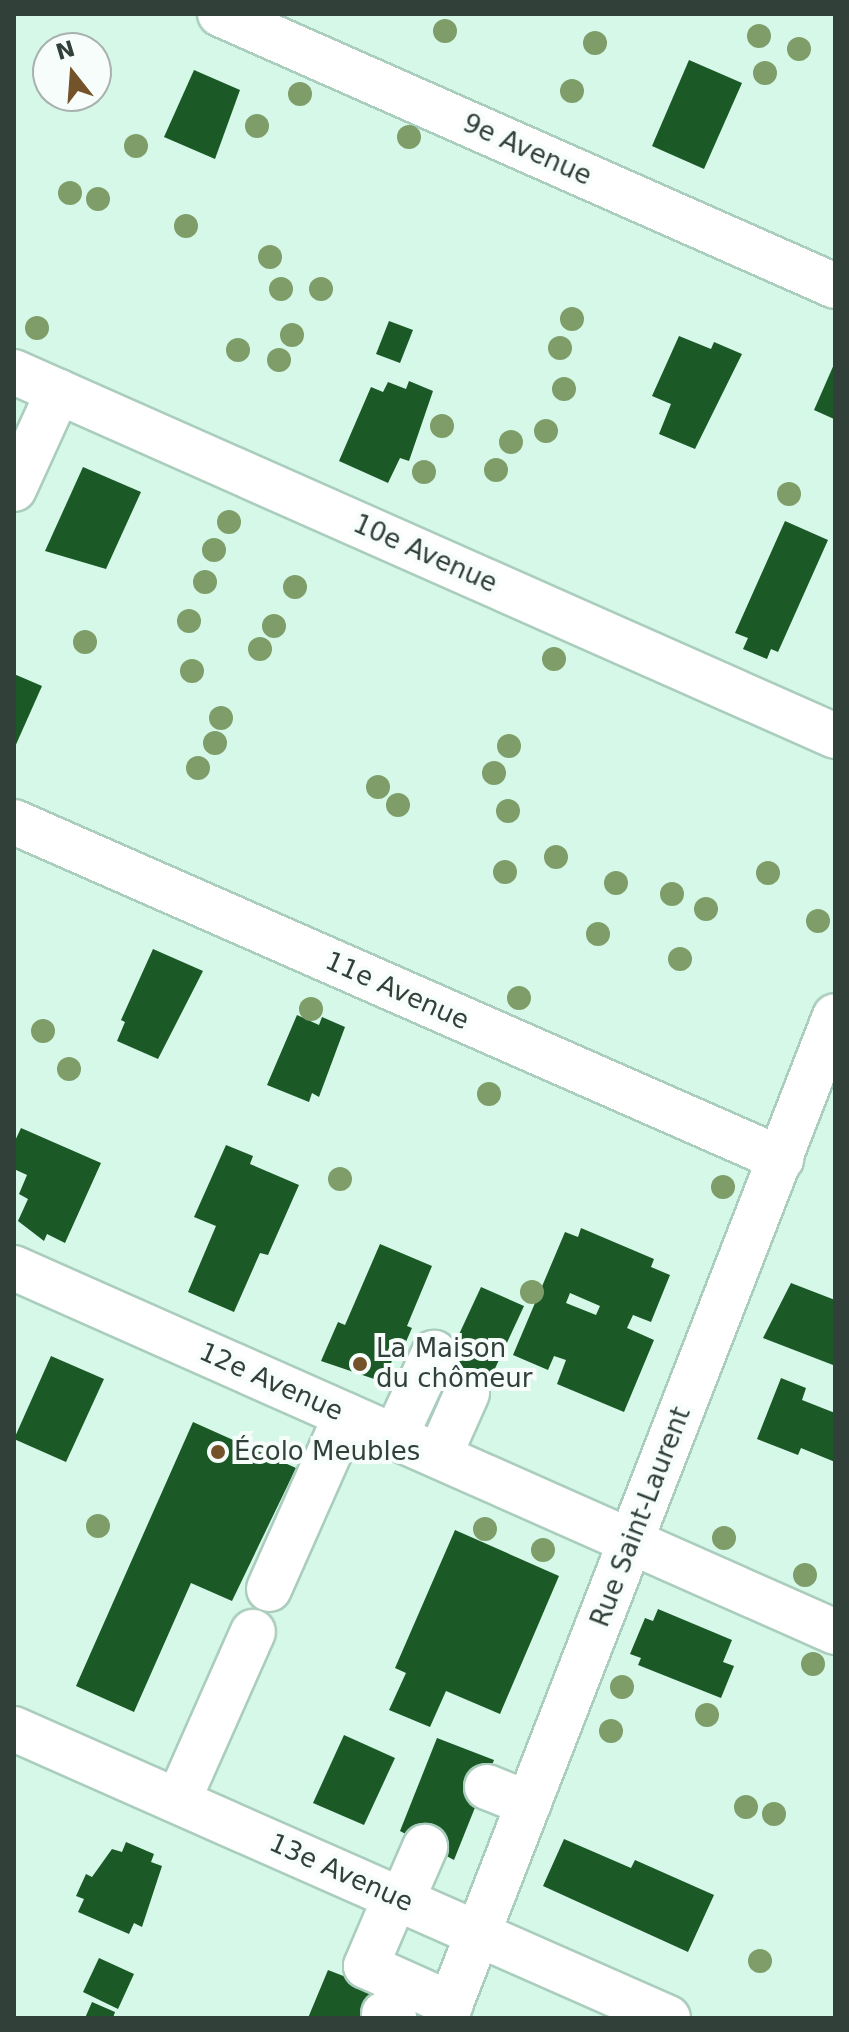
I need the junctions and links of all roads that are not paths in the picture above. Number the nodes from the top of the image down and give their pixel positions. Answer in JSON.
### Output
{"nodes":[{"id":1,"x":220,"y":14,"type":"edge"},
{"id":2,"x":835,"y":286,"type":"edge"},
{"id":3,"x":14,"y":372,"type":"edge"},
{"id":4,"x":58,"y":392,"type":"junction"},
{"id":5,"x":14,"y":489,"type":"edge"},
{"id":6,"x":835,"y":736,"type":"edge"},
{"id":7,"x":14,"y":822,"type":"edge"},
{"id":8,"x":835,"y":1016,"type":"edge"},
{"id":9,"x":781,"y":1159,"type":"junction"},
{"id":10,"x":14,"y":1268,"type":"edge"},
{"id":11,"x":434,"y":1353,"type":"dead end"},
{"id":12,"x":467,"y":1393,"type":"dead end"},
{"id":13,"x":346,"y":1415,"type":"junction"},
{"id":14,"x":395,"y":1437,"type":"junction"},
{"id":15,"x":439,"y":1456,"type":"junction"},
{"id":16,"x":632,"y":1541,"type":"junction"},
{"id":17,"x":269,"y":1589,"type":"dead end"},
{"id":18,"x":253,"y":1632,"type":"dead end"},
{"id":19,"x":835,"y":1632,"type":"edge"},
{"id":20,"x":14,"y":1729,"type":"edge"},
{"id":21,"x":487,"y":1787,"type":"dead end"},
{"id":22,"x":178,"y":1801,"type":"junction"},
{"id":23,"x":529,"y":1804,"type":"junction"},
{"id":24,"x":425,"y":1847,"type":"dead end"},
{"id":25,"x":399,"y":1899,"type":"junction"},
{"id":26,"x":479,"y":1934,"type":"junction"},
{"id":27,"x":448,"y":2011,"type":"edge"},
{"id":28,"x":668,"y":2018,"type":"edge"}],
"edges":[{"from":1,"to":2,"type":"street","name":"9e Avenue"},
{"from":3,"to":4,"type":"street","name":"10e Avenue"},
{"from":4,"to":5,"type":"street"},
{"from":4,"to":6,"type":"street","name":"10e Avenue"},
{"from":7,"to":9,"type":"street","name":"11e Avenue"},
{"from":8,"to":9,"type":"street","name":"Rue Saint-Laurent"},
{"from":9,"to":16,"type":"street","name":"Rue Saint-Laurent"},
{"from":10,"to":13,"type":"street","name":"12e Avenue"},
{"from":11,"to":14,"type":"street"},
{"from":12,"to":15,"type":"street"},
{"from":13,"to":14,"type":"street","name":"12e Avenue"},
{"from":13,"to":17,"type":"street"},
{"from":14,"to":15,"type":"street","name":"12e Avenue"},
{"from":15,"to":16,"type":"street","name":"12e Avenue"},
{"from":16,"to":19,"type":"street","name":"12e Avenue"},
{"from":16,"to":23,"type":"street","name":"Rue Saint-Laurent"},
{"from":18,"to":22,"type":"street"},
{"from":20,"to":22,"type":"street","name":"13e Avenue"},
{"from":21,"to":23,"type":"street"},
{"from":22,"to":25,"type":"street","name":"13e Avenue"},
{"from":23,"to":26,"type":"street","name":"Rue Saint-Laurent"},
{"from":24,"to":25,"type":"street"},
{"from":25,"to":26,"type":"street","name":"13e Avenue"},
{"from":25,"to":27,"type":"street"},
{"from":26,"to":27,"type":"street","name":"Rue Saint-Laurent"},
{"from":26,"to":28,"type":"street","name":"13e Avenue"}]}
